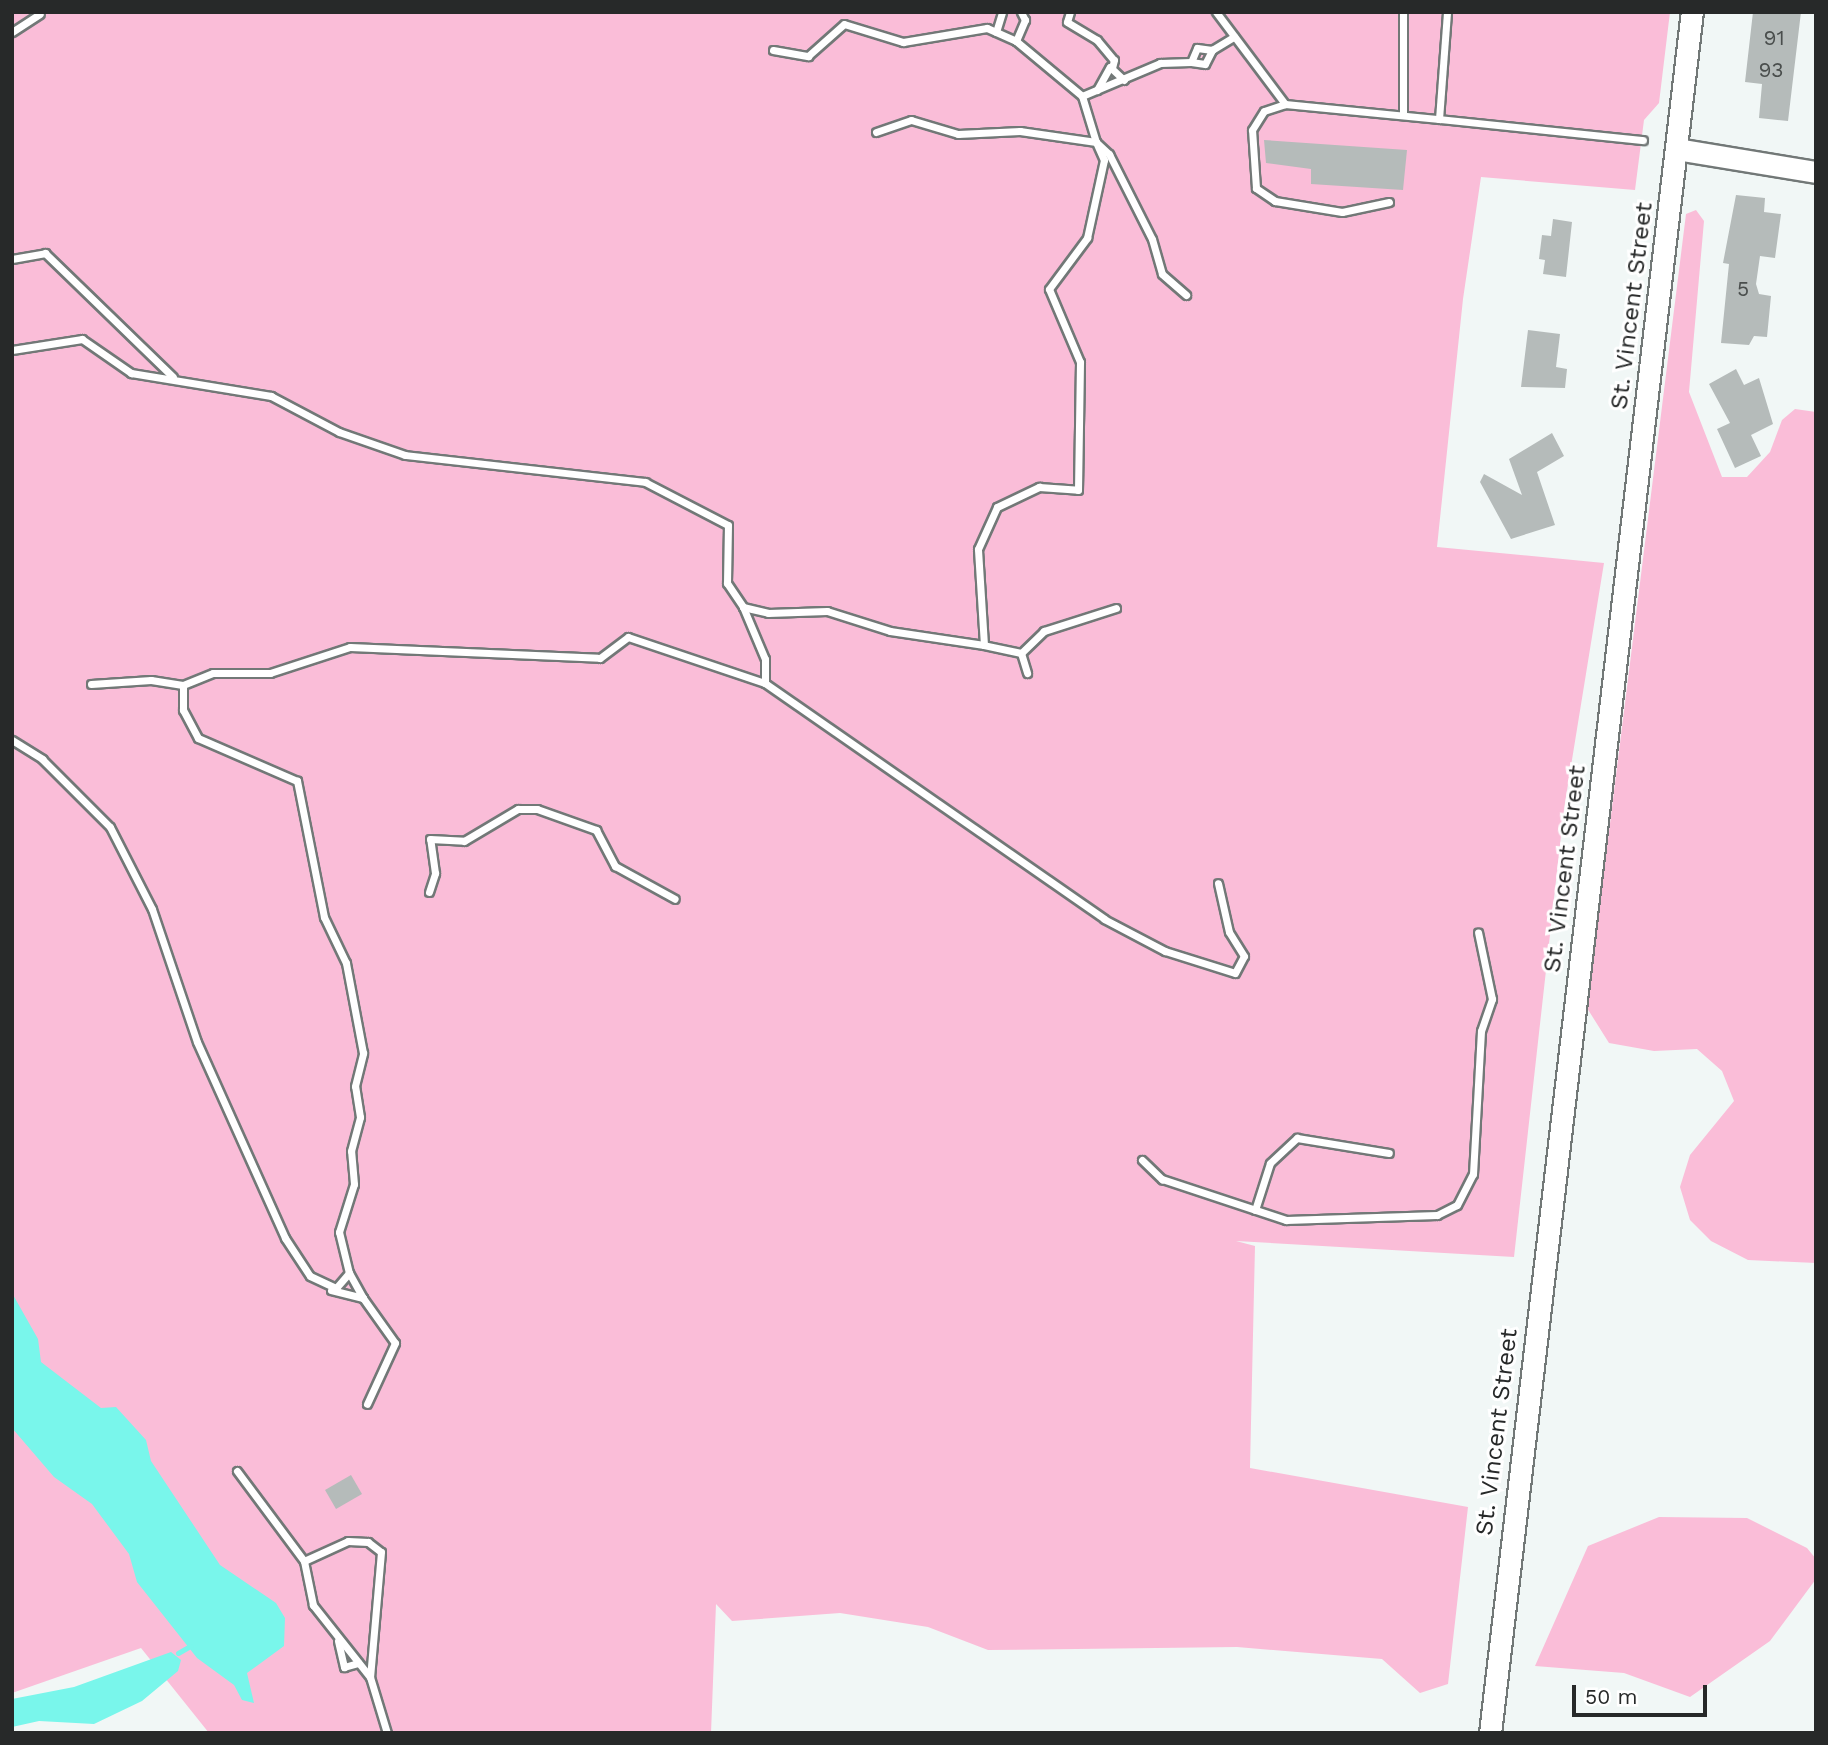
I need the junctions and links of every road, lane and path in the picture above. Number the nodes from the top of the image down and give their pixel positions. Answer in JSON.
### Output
{"nodes":[{"id":1,"x":1002,"y":12,"type":"edge"},
{"id":2,"x":1021,"y":12,"type":"edge"},
{"id":3,"x":1070,"y":12,"type":"edge"},
{"id":4,"x":1216,"y":12,"type":"edge"},
{"id":5,"x":1403,"y":12,"type":"edge"},
{"id":6,"x":1447,"y":12,"type":"edge"},
{"id":7,"x":1692,"y":12,"type":"edge"},
{"id":8,"x":40,"y":14,"type":"edge"},
{"id":9,"x":12,"y":32,"type":"edge"},
{"id":10,"x":996,"y":32,"type":"junction"},
{"id":11,"x":1234,"y":37,"type":"junction"},
{"id":12,"x":1016,"y":41,"type":"junction"},
{"id":13,"x":773,"y":50,"type":"dead end"},
{"id":14,"x":1212,"y":50,"type":"junction"},
{"id":15,"x":1191,"y":62,"type":"junction"},
{"id":16,"x":1112,"y":68,"type":"junction"},
{"id":17,"x":1124,"y":80,"type":"junction"},
{"id":18,"x":1097,"y":90,"type":"junction"},
{"id":19,"x":1082,"y":96,"type":"junction"},
{"id":20,"x":1284,"y":104,"type":"junction"},
{"id":21,"x":1404,"y":115,"type":"junction"},
{"id":22,"x":1439,"y":119,"type":"junction"},
{"id":23,"x":876,"y":132,"type":"dead end"},
{"id":24,"x":1643,"y":140,"type":"dead end"},
{"id":25,"x":1096,"y":142,"type":"junction"},
{"id":26,"x":1677,"y":149,"type":"junction"},
{"id":27,"x":1816,"y":172,"type":"edge"},
{"id":28,"x":1389,"y":202,"type":"dead end"},
{"id":29,"x":12,"y":259,"type":"edge"},
{"id":30,"x":1185,"y":295,"type":"dead end"},
{"id":31,"x":12,"y":350,"type":"edge"},
{"id":32,"x":173,"y":377,"type":"junction"},
{"id":33,"x":743,"y":607,"type":"junction"},
{"id":34,"x":1116,"y":608,"type":"dead end"},
{"id":35,"x":984,"y":645,"type":"junction"},
{"id":36,"x":1021,"y":653,"type":"junction"},
{"id":37,"x":1027,"y":673,"type":"dead end"},
{"id":38,"x":765,"y":683,"type":"junction"},
{"id":39,"x":91,"y":684,"type":"dead end"},
{"id":40,"x":183,"y":685,"type":"junction"},
{"id":41,"x":12,"y":740,"type":"edge"},
{"id":42,"x":1218,"y":883,"type":"dead end"},
{"id":43,"x":429,"y":892,"type":"dead end"},
{"id":44,"x":676,"y":899,"type":"dead end"},
{"id":45,"x":1478,"y":932,"type":"dead end"},
{"id":46,"x":1389,"y":1153,"type":"dead end"},
{"id":47,"x":1142,"y":1160,"type":"dead end"},
{"id":48,"x":1255,"y":1210,"type":"junction"},
{"id":49,"x":349,"y":1273,"type":"junction"},
{"id":50,"x":330,"y":1289,"type":"junction"},
{"id":51,"x":363,"y":1298,"type":"junction"},
{"id":52,"x":367,"y":1404,"type":"dead end"},
{"id":53,"x":237,"y":1471,"type":"dead end"},
{"id":54,"x":303,"y":1561,"type":"junction"},
{"id":55,"x":338,"y":1640,"type":"junction"},
{"id":56,"x":358,"y":1663,"type":"junction"},
{"id":57,"x":370,"y":1677,"type":"junction"},
{"id":58,"x":387,"y":1733,"type":"edge"},
{"id":59,"x":1490,"y":1733,"type":"edge"}],
"edges":[{"from":1,"to":10,"type":"lane"},
{"from":2,"to":12,"type":"lane"},
{"from":3,"to":16,"type":"lane"},
{"from":4,"to":11,"type":"lane"},
{"from":5,"to":21,"type":"lane"},
{"from":6,"to":22,"type":"lane"},
{"from":7,"to":26,"type":"street","name":"St. Vincent Street"},
{"from":8,"to":9,"type":"lane"},
{"from":10,"to":12,"type":"lane"},
{"from":10,"to":13,"type":"lane"},
{"from":11,"to":14,"type":"lane"},
{"from":11,"to":20,"type":"lane"},
{"from":12,"to":19,"type":"lane"},
{"from":14,"to":15,"type":"lane"},
{"from":14,"to":15,"type":"lane"},
{"from":15,"to":17,"type":"lane"},
{"from":16,"to":17,"type":"lane"},
{"from":16,"to":18,"type":"lane"},
{"from":17,"to":18,"type":"lane"},
{"from":18,"to":19,"type":"lane"},
{"from":19,"to":25,"type":"lane"},
{"from":20,"to":21,"type":"lane"},
{"from":20,"to":28,"type":"lane"},
{"from":21,"to":22,"type":"lane"},
{"from":22,"to":24,"type":"lane"},
{"from":23,"to":25,"type":"lane"},
{"from":25,"to":30,"type":"lane"},
{"from":25,"to":35,"type":"lane"},
{"from":26,"to":27,"type":"street"},
{"from":26,"to":59,"type":"street","name":"St. Vincent Street"},
{"from":29,"to":32,"type":"lane"},
{"from":31,"to":32,"type":"lane"},
{"from":32,"to":33,"type":"lane"},
{"from":33,"to":35,"type":"lane"},
{"from":33,"to":38,"type":"lane"},
{"from":34,"to":36,"type":"lane"},
{"from":35,"to":36,"type":"lane"},
{"from":36,"to":37,"type":"lane"},
{"from":38,"to":40,"type":"lane"},
{"from":38,"to":42,"type":"lane"},
{"from":39,"to":40,"type":"lane"},
{"from":40,"to":49,"type":"lane"},
{"from":41,"to":50,"type":"lane"},
{"from":43,"to":44,"type":"lane"},
{"from":45,"to":48,"type":"lane"},
{"from":46,"to":48,"type":"lane"},
{"from":47,"to":48,"type":"lane"},
{"from":49,"to":50,"type":"lane"},
{"from":49,"to":51,"type":"lane"},
{"from":50,"to":51,"type":"lane"},
{"from":51,"to":52,"type":"lane"},
{"from":53,"to":54,"type":"lane"},
{"from":54,"to":55,"type":"lane"},
{"from":54,"to":57,"type":"lane"},
{"from":55,"to":56,"type":"lane"},
{"from":55,"to":56,"type":"lane"},
{"from":56,"to":57,"type":"lane"},
{"from":57,"to":58,"type":"lane"}]}
